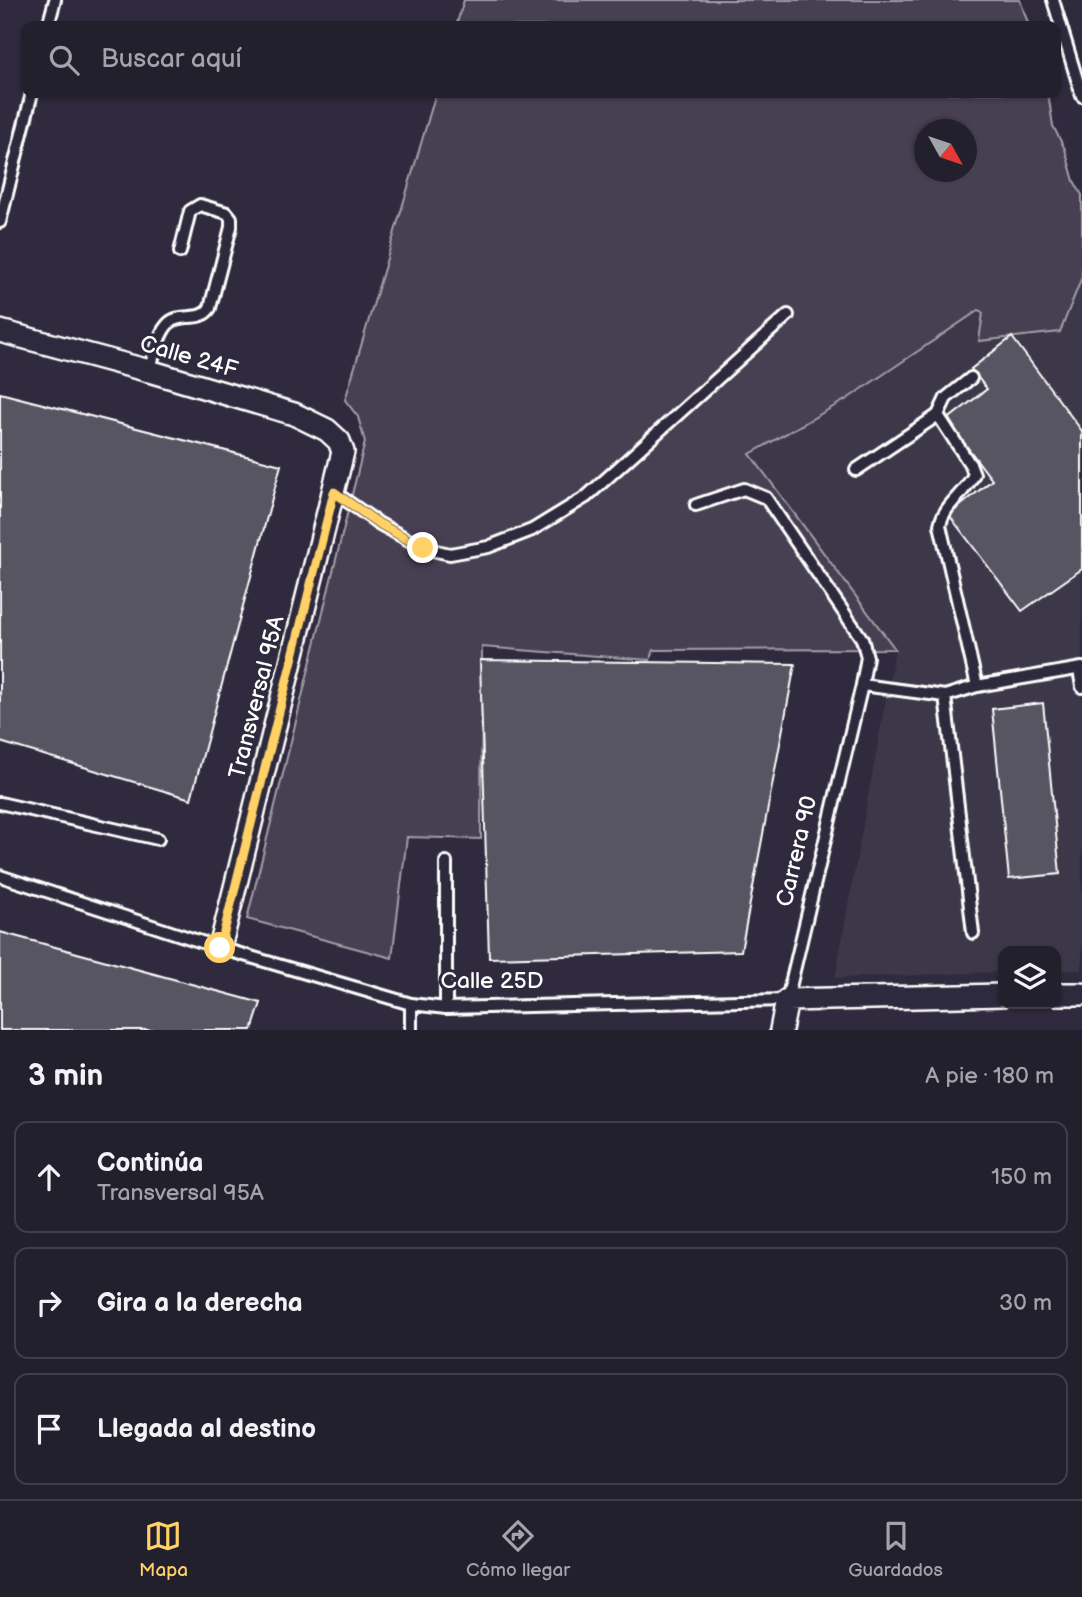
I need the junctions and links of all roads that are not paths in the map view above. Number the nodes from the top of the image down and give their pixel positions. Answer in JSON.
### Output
{"nodes":[{"id":1,"x":55,"y":0,"type":"edge"},
{"id":2,"x":1053,"y":0,"type":"edge"},
{"id":3,"x":49,"y":21,"type":"edge"},
{"id":4,"x":1059,"y":21,"type":"edge"},
{"id":5,"x":1061,"y":26,"type":"edge"},
{"id":6,"x":1082,"y":96,"type":"edge"},
{"id":7,"x":31,"y":98,"type":"edge"},
{"id":8,"x":0,"y":222,"type":"edge"},
{"id":9,"x":180,"y":252,"type":"dead end"},
{"id":10,"x":788,"y":315,"type":"dead end"},
{"id":11,"x":0,"y":331,"type":"edge"},
{"id":12,"x":149,"y":371,"type":"junction"},
{"id":13,"x":971,"y":379,"type":"dead end"},
{"id":14,"x":939,"y":415,"type":"junction"},
{"id":15,"x":343,"y":459,"type":"joint"},
{"id":16,"x":856,"y":470,"type":"dead end"},
{"id":17,"x":334,"y":492,"type":"junction"},
{"id":18,"x":696,"y":505,"type":"dead end"},
{"id":19,"x":1081,"y":668,"type":"edge"},
{"id":20,"x":862,"y":685,"type":"junction"},
{"id":21,"x":977,"y":687,"type":"junction"},
{"id":22,"x":1082,"y":687,"type":"edge"},
{"id":23,"x":945,"y":696,"type":"junction"},
{"id":24,"x":0,"y":803,"type":"edge"},
{"id":25,"x":158,"y":839,"type":"dead end"},
{"id":26,"x":446,"y":862,"type":"dead end"},
{"id":27,"x":0,"y":876,"type":"edge"},
{"id":28,"x":973,"y":933,"type":"dead end"},
{"id":29,"x":220,"y":948,"type":"junction"},
{"id":30,"x":1061,"y":994,"type":"edge"},
{"id":31,"x":1082,"y":994,"type":"edge"},
{"id":32,"x":998,"y":995,"type":"edge"},
{"id":33,"x":787,"y":999,"type":"junction"},
{"id":34,"x":411,"y":1004,"type":"junction"},
{"id":35,"x":446,"y":1008,"type":"junction"},
{"id":36,"x":411,"y":1030,"type":"edge"},
{"id":37,"x":782,"y":1030,"type":"edge"}],
"edges":[{"from":1,"to":3,"type":"lane"},
{"from":2,"to":4,"type":"lane"},
{"from":5,"to":6,"type":"lane"},
{"from":7,"to":8,"type":"lane"},
{"from":9,"to":12,"type":"lane"},
{"from":10,"to":17,"type":"lane"},
{"from":11,"to":12,"type":"street","name":"Calle 24F"},
{"from":12,"to":15,"type":"street","name":"Calle 24F"},
{"from":13,"to":14,"type":"lane"},
{"from":14,"to":16,"type":"lane"},
{"from":14,"to":21,"type":"lane"},
{"from":15,"to":17,"type":"street","name":"Transversal 95A"},
{"from":17,"to":29,"type":"street","name":"Transversal 95A"},
{"from":18,"to":20,"type":"lane","name":"Carrera 90"},
{"from":19,"to":21,"type":"lane"},
{"from":19,"to":22,"type":"lane"},
{"from":20,"to":23,"type":"lane"},
{"from":20,"to":33,"type":"lane","name":"Carrera 90"},
{"from":21,"to":23,"type":"lane"},
{"from":23,"to":28,"type":"lane"},
{"from":24,"to":25,"type":"lane"},
{"from":26,"to":35,"type":"lane"},
{"from":27,"to":29,"type":"lane","name":"Calle 25D"},
{"from":29,"to":34,"type":"lane","name":"Calle 25D"},
{"from":30,"to":31,"type":"street"},
{"from":32,"to":33,"type":"street","name":"Calle 25D"},
{"from":33,"to":35,"type":"lane","name":"Calle 25D"},
{"from":33,"to":37,"type":"street","name":"Carrera 90"},
{"from":34,"to":35,"type":"lane","name":"Calle 25D"},
{"from":34,"to":36,"type":"lane"}]}
